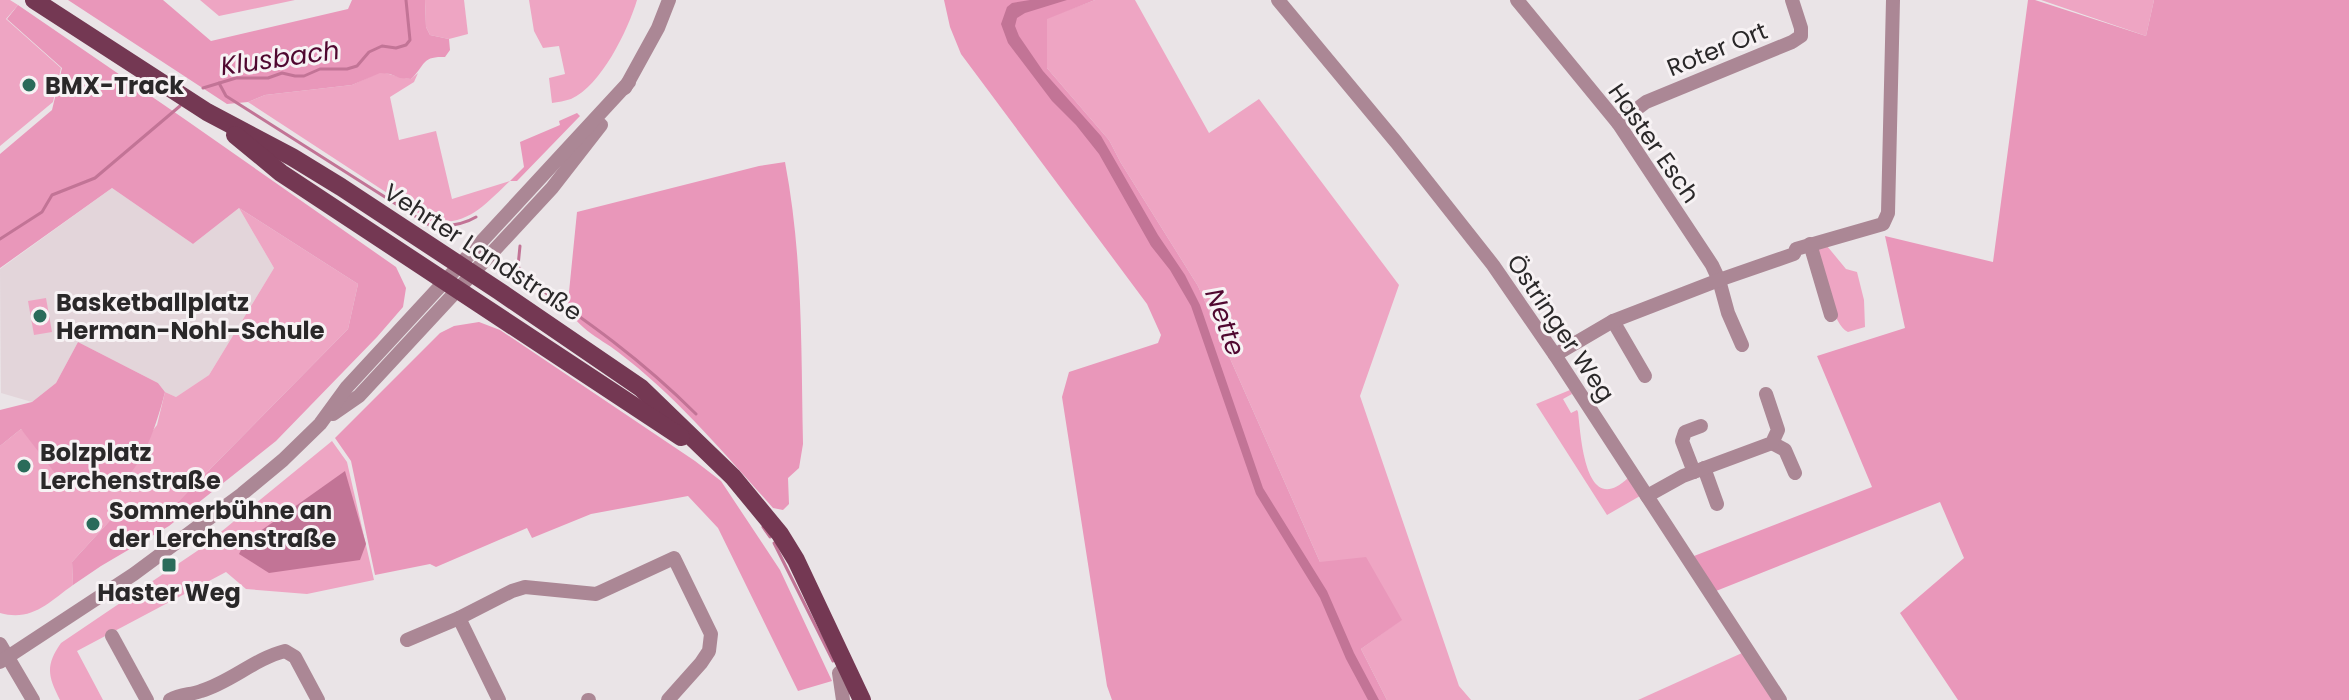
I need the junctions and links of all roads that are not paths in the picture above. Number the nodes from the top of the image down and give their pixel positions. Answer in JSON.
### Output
{"nodes":[{"id":1,"x":34,"y":0,"type":"edge"},
{"id":2,"x":669,"y":0,"type":"edge"},
{"id":3,"x":1278,"y":0,"type":"edge"},
{"id":4,"x":1517,"y":0,"type":"edge"},
{"id":5,"x":1792,"y":0,"type":"edge"},
{"id":6,"x":1893,"y":0,"type":"edge"},
{"id":7,"x":207,"y":112,"type":"junction"},
{"id":8,"x":1618,"y":123,"type":"junction"},
{"id":9,"x":1810,"y":244,"type":"junction"},
{"id":10,"x":466,"y":269,"type":"junction"},
{"id":11,"x":1719,"y":280,"type":"junction"},
{"id":12,"x":452,"y":285,"type":"junction"},
{"id":13,"x":1831,"y":315,"type":"dead end"},
{"id":14,"x":1613,"y":321,"type":"junction"},
{"id":15,"x":1742,"y":345,"type":"dead end"},
{"id":16,"x":1555,"y":355,"type":"junction"},
{"id":17,"x":1645,"y":376,"type":"dead end"},
{"id":18,"x":1766,"y":394,"type":"dead end"},
{"id":19,"x":1701,"y":426,"type":"dead end"},
{"id":20,"x":1772,"y":443,"type":"junction"},
{"id":21,"x":714,"y":458,"type":"junction"},
{"id":22,"x":1699,"y":470,"type":"junction"},
{"id":23,"x":1795,"y":473,"type":"dead end"},
{"id":24,"x":1647,"y":496,"type":"junction"},
{"id":25,"x":1717,"y":504,"type":"dead end"},
{"id":26,"x":459,"y":618,"type":"junction"},
{"id":27,"x":112,"y":636,"type":"dead end"},
{"id":28,"x":407,"y":640,"type":"dead end"},
{"id":29,"x":3,"y":654,"type":"edge"},
{"id":30,"x":846,"y":667,"type":"junction"},
{"id":31,"x":33,"y":700,"type":"edge"},
{"id":32,"x":147,"y":700,"type":"edge"},
{"id":33,"x":170,"y":700,"type":"edge"},
{"id":34,"x":318,"y":700,"type":"edge"},
{"id":35,"x":499,"y":700,"type":"edge"},
{"id":36,"x":668,"y":700,"type":"edge"},
{"id":37,"x":843,"y":700,"type":"edge"},
{"id":38,"x":862,"y":700,"type":"edge"},
{"id":39,"x":1780,"y":700,"type":"edge"}],
"edges":[{"from":1,"to":7,"type":"main road","name":"Vehrter Landstraße"},
{"from":2,"to":10,"type":"street"},
{"from":3,"to":16,"type":"street","name":"Östringer Weg"},
{"from":4,"to":8,"type":"street","name":"Haster Esch"},
{"from":5,"to":8,"type":"street","name":"Roter Ort"},
{"from":6,"to":9,"type":"street"},
{"from":7,"to":10,"type":"main road","name":"Vehrter Landstraße"},
{"from":7,"to":12,"type":"main road","name":"Vehrter Landstraße"},
{"from":8,"to":11,"type":"street","name":"Haster Esch"},
{"from":9,"to":11,"type":"street"},
{"from":9,"to":13,"type":"street"},
{"from":10,"to":12,"type":"street"},
{"from":10,"to":21,"type":"main road","name":"Vehrter Landstraße"},
{"from":11,"to":14,"type":"street"},
{"from":11,"to":15,"type":"street","name":"Haster Esch"},
{"from":12,"to":21,"type":"main road","name":"Vehrter Landstraße"},
{"from":12,"to":29,"type":"street"},
{"from":14,"to":16,"type":"street"},
{"from":14,"to":17,"type":"street"},
{"from":16,"to":24,"type":"street","name":"Östringer Weg"},
{"from":18,"to":20,"type":"street"},
{"from":19,"to":22,"type":"street"},
{"from":20,"to":22,"type":"street"},
{"from":20,"to":23,"type":"street"},
{"from":21,"to":30,"type":"main road","name":"Vehrter Landstraße"},
{"from":22,"to":24,"type":"street"},
{"from":22,"to":25,"type":"street"},
{"from":24,"to":39,"type":"street","name":"Östringer Weg"},
{"from":26,"to":28,"type":"street"},
{"from":26,"to":35,"type":"street"},
{"from":26,"to":36,"type":"street"},
{"from":27,"to":32,"type":"street"},
{"from":29,"to":31,"type":"street"},
{"from":30,"to":37,"type":"street"},
{"from":30,"to":38,"type":"main road","name":"Vehrter Landstraße"},
{"from":33,"to":34,"type":"street"}]}
